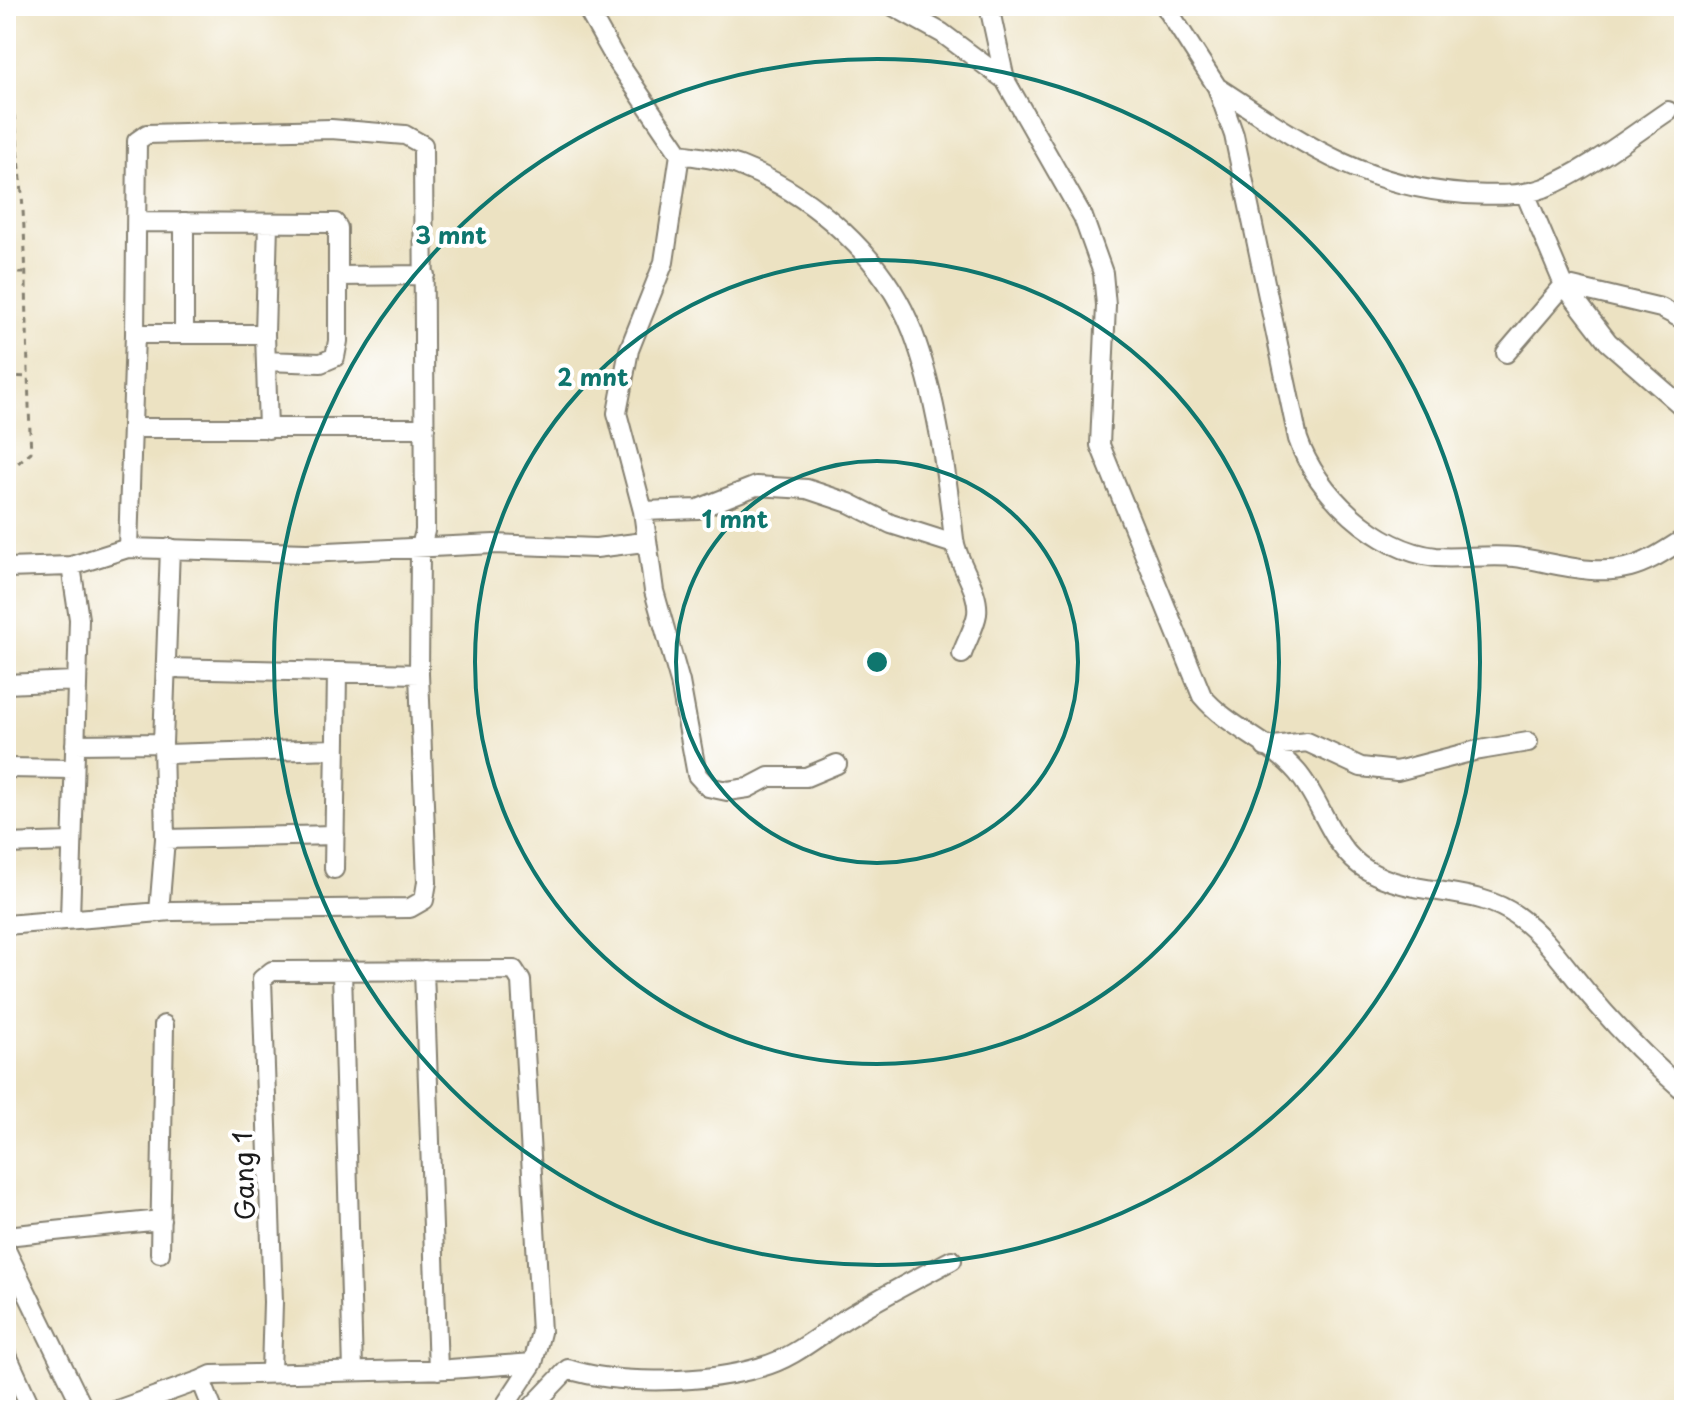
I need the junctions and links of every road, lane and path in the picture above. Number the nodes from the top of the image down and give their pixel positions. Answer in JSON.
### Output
{"nodes":[{"id":1,"x":591,"y":6,"type":"edge"},
{"id":2,"x":893,"y":6,"type":"edge"},
{"id":3,"x":989,"y":6,"type":"edge"},
{"id":4,"x":1165,"y":6,"type":"edge"},
{"id":5,"x":6,"y":68,"type":"edge"},
{"id":6,"x":1005,"y":80,"type":"junction"},
{"id":7,"x":1217,"y":87,"type":"junction"},
{"id":8,"x":6,"y":109,"type":"edge"},
{"id":9,"x":14,"y":109,"type":"junction"},
{"id":10,"x":1668,"y":111,"type":"dead end"},
{"id":11,"x":680,"y":154,"type":"junction"},
{"id":12,"x":1525,"y":193,"type":"junction"},
{"id":13,"x":137,"y":222,"type":"junction"},
{"id":14,"x":184,"y":222,"type":"junction"},
{"id":15,"x":268,"y":223,"type":"junction"},
{"id":16,"x":6,"y":273,"type":"edge"},
{"id":17,"x":26,"y":273,"type":"junction"},
{"id":18,"x":425,"y":275,"type":"junction"},
{"id":19,"x":339,"y":276,"type":"junction"},
{"id":20,"x":1564,"y":285,"type":"junction"},
{"id":21,"x":1684,"y":320,"type":"edge"},
{"id":22,"x":184,"y":333,"type":"junction"},
{"id":23,"x":135,"y":334,"type":"junction"},
{"id":24,"x":265,"y":334,"type":"junction"},
{"id":25,"x":1506,"y":353,"type":"dead end"},
{"id":26,"x":266,"y":361,"type":"junction"},
{"id":27,"x":6,"y":376,"type":"edge"},
{"id":28,"x":27,"y":377,"type":"junction"},
{"id":29,"x":1684,"y":408,"type":"edge"},
{"id":30,"x":133,"y":428,"type":"junction"},
{"id":31,"x":425,"y":428,"type":"junction"},
{"id":32,"x":268,"y":429,"type":"junction"},
{"id":33,"x":6,"y":473,"type":"edge"},
{"id":34,"x":643,"y":511,"type":"junction"},
{"id":35,"x":1684,"y":539,"type":"edge"},
{"id":36,"x":644,"y":542,"type":"junction"},
{"id":37,"x":954,"y":544,"type":"junction"},
{"id":38,"x":128,"y":548,"type":"junction"},
{"id":39,"x":170,"y":548,"type":"junction"},
{"id":40,"x":420,"y":550,"type":"junction"},
{"id":41,"x":71,"y":566,"type":"junction"},
{"id":42,"x":6,"y":568,"type":"edge"},
{"id":43,"x":962,"y":654,"type":"dead end"},
{"id":44,"x":166,"y":668,"type":"junction"},
{"id":45,"x":337,"y":673,"type":"junction"},
{"id":46,"x":419,"y":674,"type":"junction"},
{"id":47,"x":74,"y":681,"type":"junction"},
{"id":48,"x":6,"y":684,"type":"edge"},
{"id":49,"x":1528,"y":742,"type":"dead end"},
{"id":50,"x":75,"y":744,"type":"junction"},
{"id":51,"x":1265,"y":747,"type":"junction"},
{"id":52,"x":164,"y":748,"type":"junction"},
{"id":53,"x":335,"y":749,"type":"junction"},
{"id":54,"x":837,"y":764,"type":"dead end"},
{"id":55,"x":6,"y":768,"type":"edge"},
{"id":56,"x":73,"y":769,"type":"junction"},
{"id":57,"x":335,"y":835,"type":"junction"},
{"id":58,"x":165,"y":839,"type":"junction"},
{"id":59,"x":70,"y":842,"type":"junction"},
{"id":60,"x":6,"y":844,"type":"edge"},
{"id":61,"x":334,"y":869,"type":"dead end"},
{"id":62,"x":159,"y":912,"type":"junction"},
{"id":63,"x":70,"y":919,"type":"junction"},
{"id":64,"x":6,"y":925,"type":"edge"},
{"id":65,"x":424,"y":970,"type":"junction"},
{"id":66,"x":342,"y":971,"type":"junction"},
{"id":67,"x":164,"y":1025,"type":"dead end"},
{"id":68,"x":1684,"y":1091,"type":"edge"},
{"id":69,"x":161,"y":1220,"type":"junction"},
{"id":70,"x":6,"y":1236,"type":"edge"},
{"id":71,"x":6,"y":1250,"type":"edge"},
{"id":72,"x":160,"y":1253,"type":"dead end"},
{"id":73,"x":952,"y":1260,"type":"dead end"},
{"id":74,"x":6,"y":1353,"type":"edge"},
{"id":75,"x":533,"y":1363,"type":"junction"},
{"id":76,"x":438,"y":1370,"type":"junction"},
{"id":77,"x":353,"y":1371,"type":"junction"},
{"id":78,"x":271,"y":1372,"type":"junction"},
{"id":79,"x":201,"y":1380,"type":"junction"},
{"id":80,"x":32,"y":1410,"type":"edge"},
{"id":81,"x":84,"y":1410,"type":"edge"},
{"id":82,"x":117,"y":1410,"type":"edge"},
{"id":83,"x":213,"y":1410,"type":"edge"},
{"id":84,"x":502,"y":1410,"type":"edge"},
{"id":85,"x":529,"y":1410,"type":"edge"}],
"edges":[{"from":1,"to":11,"type":"street"},
{"from":2,"to":6,"type":"street"},
{"from":3,"to":6,"type":"street"},
{"from":4,"to":7,"type":"street"},
{"from":5,"to":9,"type":"path"},
{"from":6,"to":51,"type":"street"},
{"from":7,"to":12,"type":"street"},
{"from":7,"to":35,"type":"street"},
{"from":8,"to":9,"type":"path"},
{"from":9,"to":17,"type":"path"},
{"from":10,"to":12,"type":"street"},
{"from":11,"to":34,"type":"street"},
{"from":11,"to":37,"type":"street"},
{"from":12,"to":20,"type":"street"},
{"from":13,"to":14,"type":"street"},
{"from":13,"to":18,"type":"street"},
{"from":13,"to":23,"type":"street"},
{"from":14,"to":15,"type":"street"},
{"from":14,"to":22,"type":"street"},
{"from":15,"to":19,"type":"street"},
{"from":15,"to":24,"type":"street"},
{"from":16,"to":17,"type":"path"},
{"from":17,"to":28,"type":"path"},
{"from":18,"to":19,"type":"street"},
{"from":18,"to":31,"type":"street"},
{"from":19,"to":26,"type":"street"},
{"from":20,"to":21,"type":"street"},
{"from":20,"to":25,"type":"street"},
{"from":20,"to":29,"type":"street"},
{"from":22,"to":23,"type":"street"},
{"from":22,"to":24,"type":"street"},
{"from":23,"to":30,"type":"street"},
{"from":24,"to":26,"type":"street"},
{"from":26,"to":32,"type":"street"},
{"from":27,"to":28,"type":"path"},
{"from":28,"to":33,"type":"path"},
{"from":30,"to":32,"type":"street"},
{"from":30,"to":38,"type":"street"},
{"from":31,"to":32,"type":"street"},
{"from":31,"to":40,"type":"street"},
{"from":34,"to":36,"type":"street"},
{"from":34,"to":37,"type":"street"},
{"from":36,"to":40,"type":"street"},
{"from":36,"to":54,"type":"street"},
{"from":37,"to":43,"type":"street"},
{"from":38,"to":39,"type":"street"},
{"from":38,"to":41,"type":"street"},
{"from":39,"to":40,"type":"street"},
{"from":39,"to":44,"type":"street"},
{"from":40,"to":46,"type":"street"},
{"from":41,"to":42,"type":"street"},
{"from":41,"to":47,"type":"street"},
{"from":44,"to":45,"type":"street"},
{"from":44,"to":52,"type":"street"},
{"from":45,"to":46,"type":"street"},
{"from":45,"to":53,"type":"street"},
{"from":46,"to":62,"type":"street"},
{"from":47,"to":48,"type":"street"},
{"from":47,"to":50,"type":"street"},
{"from":49,"to":51,"type":"street"},
{"from":50,"to":52,"type":"street"},
{"from":50,"to":56,"type":"street"},
{"from":51,"to":68,"type":"street"},
{"from":52,"to":53,"type":"street"},
{"from":52,"to":58,"type":"street"},
{"from":53,"to":57,"type":"street"},
{"from":55,"to":56,"type":"street"},
{"from":56,"to":59,"type":"street"},
{"from":57,"to":58,"type":"street"},
{"from":57,"to":61,"type":"street"},
{"from":58,"to":62,"type":"street"},
{"from":59,"to":60,"type":"street"},
{"from":59,"to":63,"type":"street"},
{"from":62,"to":63,"type":"street"},
{"from":63,"to":64,"type":"street"},
{"from":65,"to":66,"type":"street"},
{"from":65,"to":75,"type":"street"},
{"from":65,"to":76,"type":"street"},
{"from":66,"to":77,"type":"street"},
{"from":66,"to":78,"type":"street","name":"Gang 1"},
{"from":67,"to":69,"type":"street"},
{"from":69,"to":70,"type":"street"},
{"from":69,"to":72,"type":"street"},
{"from":71,"to":81,"type":"street"},
{"from":73,"to":85,"type":"street"},
{"from":74,"to":80,"type":"street"},
{"from":75,"to":76,"type":"street"},
{"from":75,"to":84,"type":"street"},
{"from":76,"to":77,"type":"street"},
{"from":77,"to":78,"type":"street"},
{"from":78,"to":79,"type":"street"},
{"from":79,"to":82,"type":"street"},
{"from":79,"to":83,"type":"street"}]}
